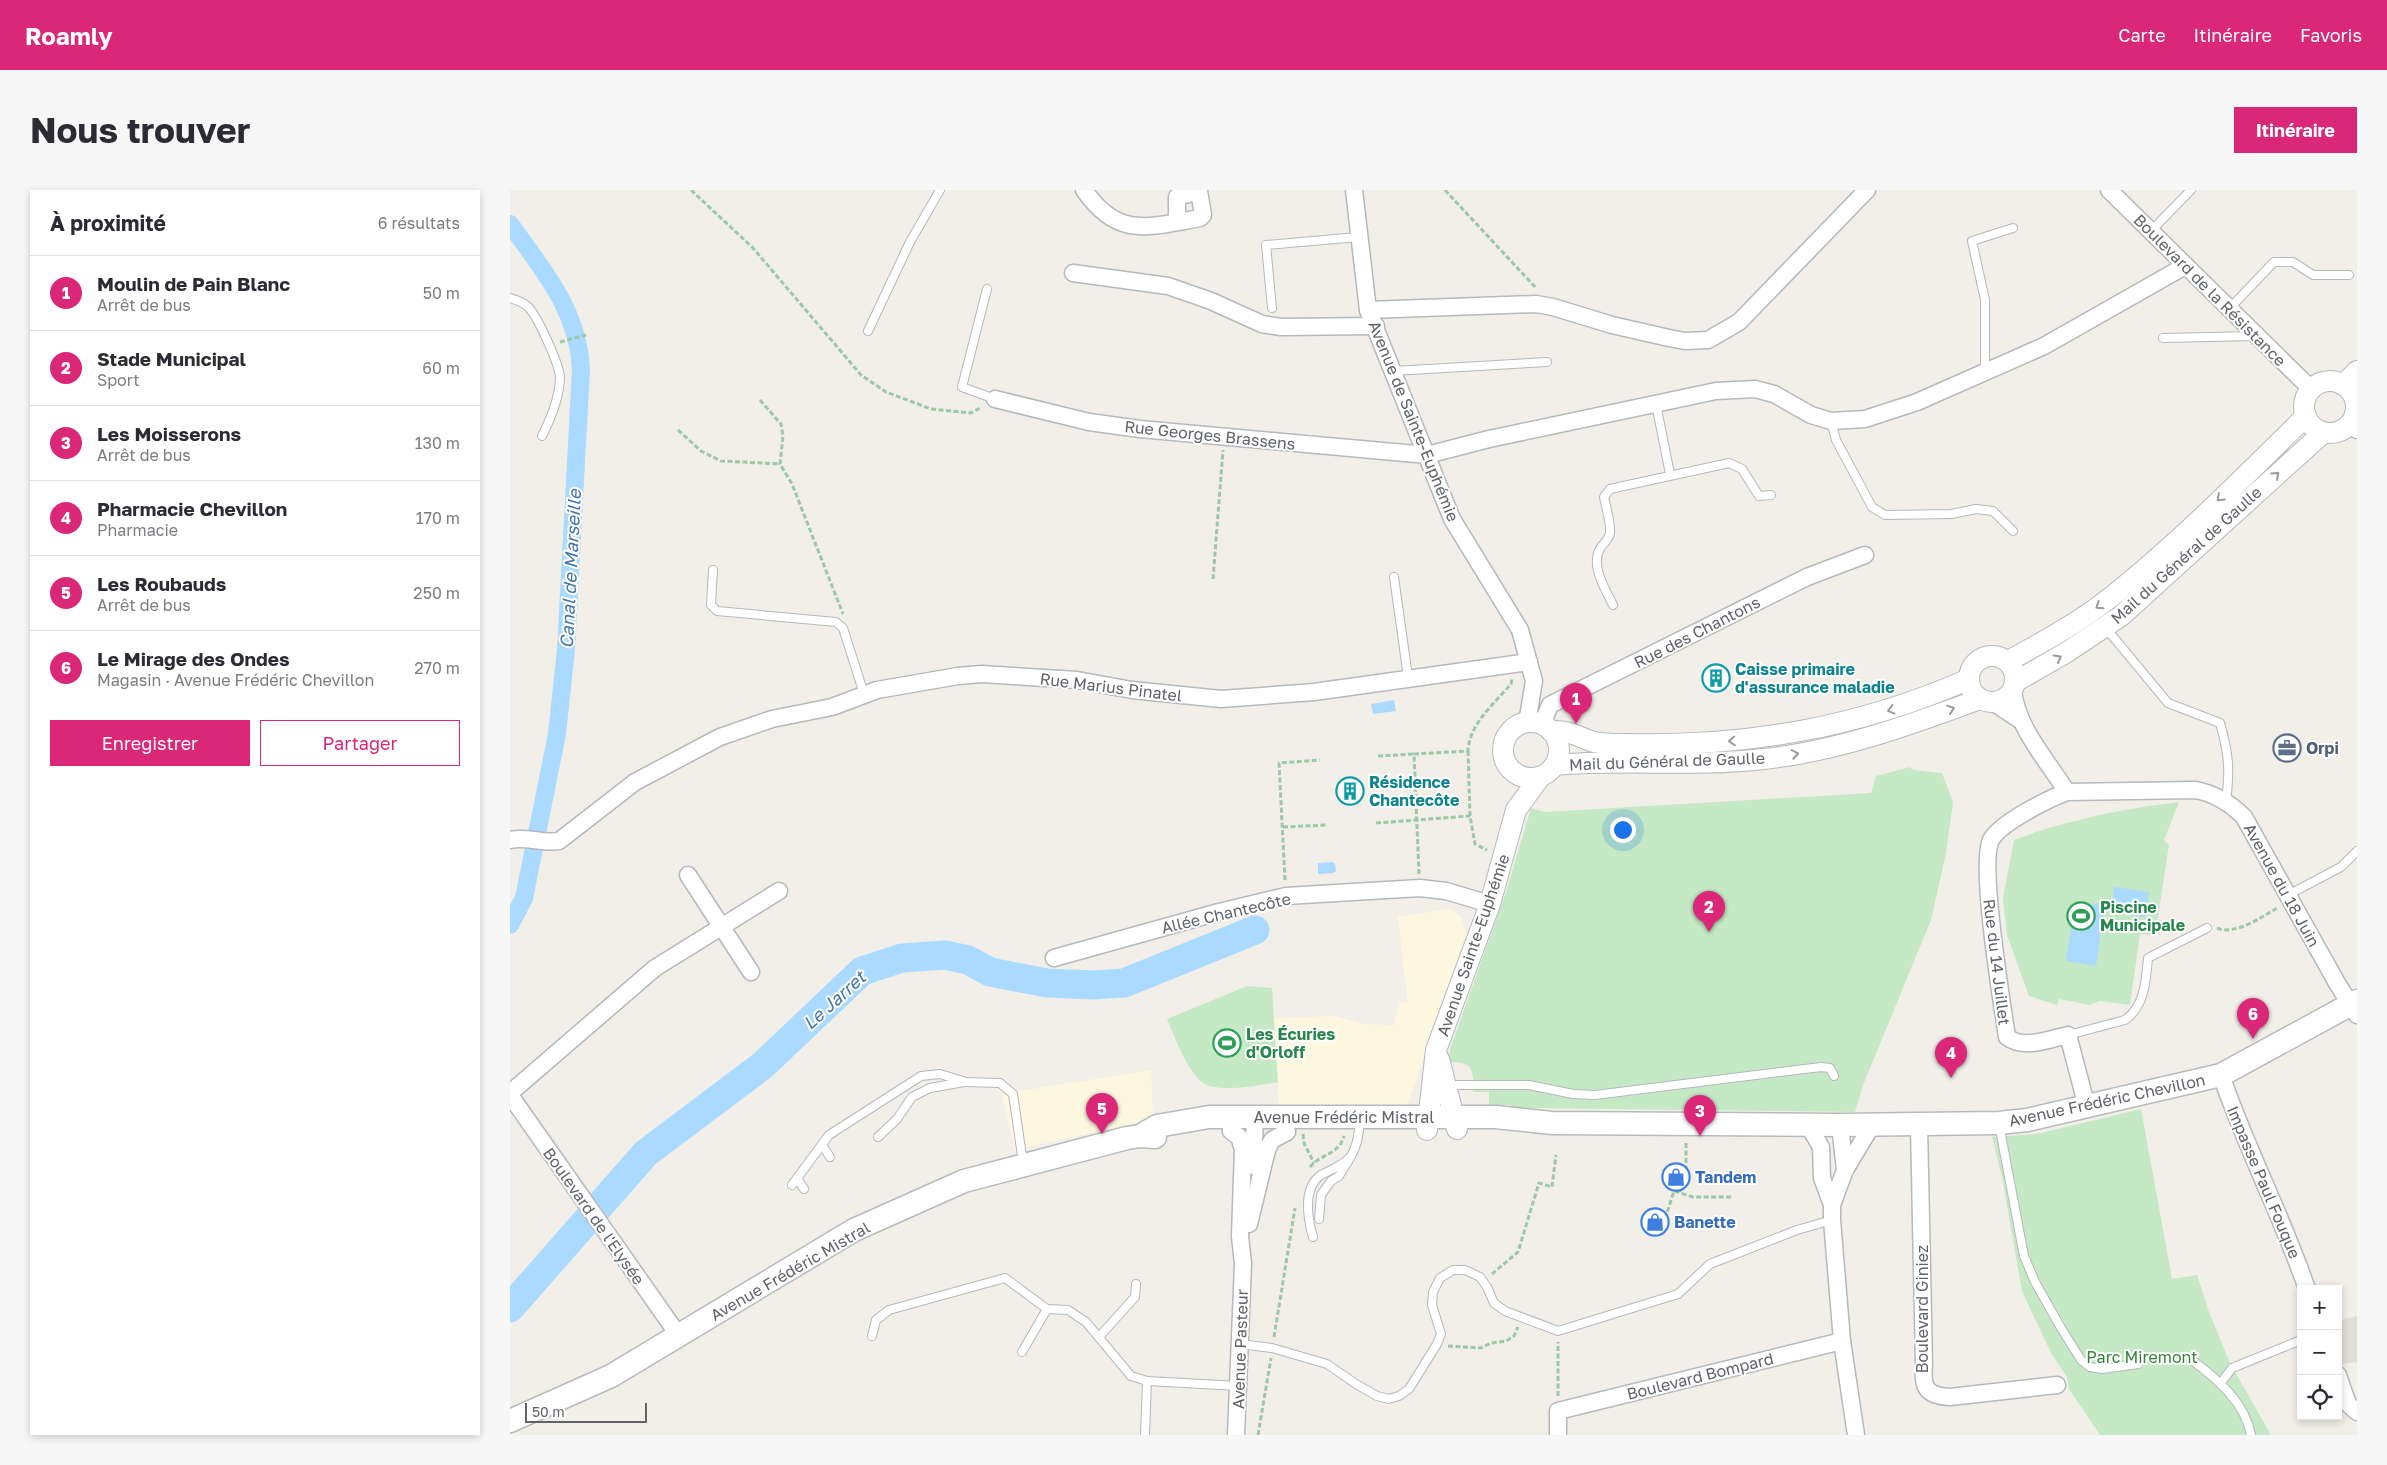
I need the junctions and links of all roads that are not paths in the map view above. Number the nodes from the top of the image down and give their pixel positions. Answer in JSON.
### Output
{"nodes":[{"id":1,"x":940,"y":190,"type":"edge"},
{"id":2,"x":1084,"y":190,"type":"edge"},
{"id":3,"x":1354,"y":190,"type":"edge"},
{"id":4,"x":1867,"y":190,"type":"edge"},
{"id":5,"x":2109,"y":190,"type":"edge"},
{"id":6,"x":2191,"y":190,"type":"edge"},
{"id":7,"x":1177,"y":222,"type":"dead end"},
{"id":8,"x":2013,"y":228,"type":"dead end"},
{"id":9,"x":2150,"y":232,"type":"junction"},
{"id":10,"x":1358,"y":237,"type":"junction"},
{"id":11,"x":2185,"y":266,"type":"junction"},
{"id":12,"x":1072,"y":273,"type":"dead end"},
{"id":13,"x":2349,"y":275,"type":"dead end"},
{"id":14,"x":987,"y":288,"type":"dead end"},
{"id":15,"x":510,"y":298,"type":"edge"},
{"id":16,"x":1272,"y":308,"type":"dead end"},
{"id":17,"x":2229,"y":309,"type":"junction"},
{"id":18,"x":1368,"y":310,"type":"junction"},
{"id":19,"x":1376,"y":326,"type":"junction"},
{"id":20,"x":868,"y":331,"type":"dead end"},
{"id":21,"x":2257,"y":336,"type":"junction"},
{"id":22,"x":2164,"y":338,"type":"dead end"},
{"id":23,"x":1547,"y":362,"type":"dead end"},
{"id":24,"x":1393,"y":371,"type":"junction"},
{"id":25,"x":1985,"y":372,"type":"junction"},
{"id":26,"x":2353,"y":388,"type":"edge"},
{"id":27,"x":2311,"y":389,"type":"junction"},
{"id":28,"x":995,"y":399,"type":"joint"},
{"id":29,"x":1656,"y":404,"type":"junction"},
{"id":30,"x":2306,"y":416,"type":"junction"},
{"id":31,"x":1831,"y":421,"type":"junction"},
{"id":32,"x":2354,"y":427,"type":"edge"},
{"id":33,"x":2323,"y":433,"type":"junction"},
{"id":34,"x":542,"y":436,"type":"dead end"},
{"id":35,"x":1428,"y":455,"type":"junction"},
{"id":36,"x":1670,"y":474,"type":"junction"},
{"id":37,"x":1771,"y":495,"type":"dead end"},
{"id":38,"x":2013,"y":531,"type":"dead end"},
{"id":39,"x":1865,"y":555,"type":"dead end"},
{"id":40,"x":713,"y":570,"type":"dead end"},
{"id":41,"x":1394,"y":577,"type":"dead end"},
{"id":42,"x":1613,"y":605,"type":"dead end"},
{"id":43,"x":2105,"y":627,"type":"junction"},
{"id":44,"x":2008,"y":661,"type":"junction"},
{"id":45,"x":1522,"y":662,"type":"junction"},
{"id":46,"x":1408,"y":677,"type":"junction"},
{"id":47,"x":1969,"y":679,"type":"junction"},
{"id":48,"x":2014,"y":685,"type":"junction"},
{"id":49,"x":864,"y":694,"type":"junction"},
{"id":50,"x":1986,"y":700,"type":"junction"},
{"id":51,"x":2020,"y":720,"type":"junction"},
{"id":52,"x":1540,"y":726,"type":"junction"},
{"id":53,"x":1511,"y":770,"type":"junction"},
{"id":54,"x":1548,"y":771,"type":"junction"},
{"id":55,"x":2067,"y":792,"type":"junction"},
{"id":56,"x":2226,"y":802,"type":"junction"},
{"id":57,"x":1516,"y":810,"type":"junction"},
{"id":58,"x":515,"y":839,"type":"edge"},
{"id":59,"x":2357,"y":851,"type":"edge"},
{"id":60,"x":688,"y":874,"type":"dead end"},
{"id":61,"x":779,"y":891,"type":"dead end"},
{"id":62,"x":2289,"y":897,"type":"junction"},
{"id":63,"x":1490,"y":904,"type":"junction"},
{"id":64,"x":722,"y":926,"type":"junction"},
{"id":65,"x":2207,"y":928,"type":"dead end"},
{"id":66,"x":1054,"y":958,"type":"dead end"},
{"id":67,"x":751,"y":972,"type":"dead end"},
{"id":68,"x":2355,"y":1007,"type":"edge"},
{"id":69,"x":2068,"y":1035,"type":"junction"},
{"id":70,"x":1834,"y":1076,"type":"dead end"},
{"id":71,"x":2221,"y":1076,"type":"junction"},
{"id":72,"x":966,"y":1082,"type":"junction"},
{"id":73,"x":1438,"y":1086,"type":"junction"},
{"id":74,"x":510,"y":1094,"type":"edge"},
{"id":75,"x":2087,"y":1107,"type":"junction"},
{"id":76,"x":1427,"y":1123,"type":"junction"},
{"id":77,"x":1456,"y":1123,"type":"junction"},
{"id":78,"x":1999,"y":1123,"type":"junction"},
{"id":79,"x":1231,"y":1124,"type":"junction"},
{"id":80,"x":1255,"y":1124,"type":"junction"},
{"id":81,"x":1808,"y":1125,"type":"junction"},
{"id":82,"x":1836,"y":1125,"type":"junction"},
{"id":83,"x":1872,"y":1125,"type":"junction"},
{"id":84,"x":1919,"y":1125,"type":"junction"},
{"id":85,"x":1355,"y":1126,"type":"junction"},
{"id":86,"x":1295,"y":1131,"type":"junction"},
{"id":87,"x":878,"y":1138,"type":"dead end"},
{"id":88,"x":822,"y":1145,"type":"junction"},
{"id":89,"x":1821,"y":1147,"type":"junction"},
{"id":90,"x":1351,"y":1156,"type":"junction"},
{"id":91,"x":830,"y":1157,"type":"dead end"},
{"id":92,"x":1023,"y":1165,"type":"junction"},
{"id":93,"x":1845,"y":1170,"type":"junction"},
{"id":94,"x":797,"y":1178,"type":"junction"},
{"id":95,"x":792,"y":1185,"type":"dead end"},
{"id":96,"x":804,"y":1189,"type":"dead end"},
{"id":97,"x":1832,"y":1212,"type":"junction"},
{"id":98,"x":1250,"y":1213,"type":"junction"},
{"id":99,"x":1318,"y":1219,"type":"dead end"},
{"id":100,"x":1313,"y":1237,"type":"dead end"},
{"id":101,"x":1242,"y":1264,"type":"junction"},
{"id":102,"x":1136,"y":1284,"type":"dead end"},
{"id":103,"x":2306,"y":1285,"type":"edge"},
{"id":104,"x":1047,"y":1309,"type":"junction"},
{"id":105,"x":678,"y":1336,"type":"junction"},
{"id":106,"x":872,"y":1336,"type":"dead end"},
{"id":107,"x":1099,"y":1337,"type":"junction"},
{"id":108,"x":1842,"y":1341,"type":"junction"},
{"id":109,"x":2297,"y":1342,"type":"edge"},
{"id":110,"x":1240,"y":1344,"type":"junction"},
{"id":111,"x":1022,"y":1352,"type":"dead end"},
{"id":112,"x":2192,"y":1360,"type":"dead end"},
{"id":113,"x":2138,"y":1364,"type":"dead end"},
{"id":114,"x":1147,"y":1381,"type":"junction"},
{"id":115,"x":2221,"y":1383,"type":"junction"},
{"id":116,"x":2057,"y":1385,"type":"dead end"},
{"id":117,"x":1239,"y":1386,"type":"junction"},
{"id":118,"x":2342,"y":1387,"type":"edge"},
{"id":119,"x":2357,"y":1412,"type":"edge"},
{"id":120,"x":510,"y":1421,"type":"edge"},
{"id":121,"x":1145,"y":1435,"type":"edge"},
{"id":122,"x":1236,"y":1435,"type":"edge"},
{"id":123,"x":1558,"y":1435,"type":"edge"},
{"id":124,"x":1856,"y":1435,"type":"edge"},
{"id":125,"x":2251,"y":1435,"type":"edge"}],
"edges":[{"from":1,"to":20,"type":"lane"},
{"from":2,"to":7,"type":"street"},
{"from":3,"to":10,"type":"street","name":"Avenue de Sainte-Euphémie"},
{"from":4,"to":18,"type":"street"},
{"from":5,"to":9,"type":"street","name":"Boulevard de la Résistance"},
{"from":6,"to":9,"type":"lane"},
{"from":8,"to":25,"type":"lane"},
{"from":9,"to":11,"type":"street","name":"Boulevard de la Résistance"},
{"from":10,"to":16,"type":"lane"},
{"from":10,"to":18,"type":"street","name":"Avenue de Sainte-Euphémie"},
{"from":11,"to":17,"type":"street","name":"Boulevard de la Résistance"},
{"from":11,"to":25,"type":"street"},
{"from":12,"to":19,"type":"street"},
{"from":13,"to":17,"type":"lane"},
{"from":14,"to":28,"type":"lane"},
{"from":15,"to":34,"type":"lane"},
{"from":17,"to":21,"type":"street","name":"Boulevard de la Résistance"},
{"from":18,"to":19,"type":"street","name":"Avenue de Sainte-Euphémie"},
{"from":19,"to":24,"type":"street","name":"Avenue de Sainte-Euphémie"},
{"from":21,"to":22,"type":"lane"},
{"from":21,"to":27,"type":"street","name":"Boulevard de la Résistance"},
{"from":23,"to":24,"type":"lane"},
{"from":24,"to":35,"type":"street","name":"Avenue de Sainte-Euphémie"},
{"from":25,"to":31,"type":"street"},
{"from":26,"to":27,"type":"street"},
{"from":26,"to":32,"type":"street"},
{"from":27,"to":30,"type":"street"},
{"from":28,"to":35,"type":"street","name":"Rue Georges Brassens"},
{"from":29,"to":31,"type":"street"},
{"from":29,"to":35,"type":"street"},
{"from":29,"to":36,"type":"lane"},
{"from":30,"to":33,"type":"street"},
{"from":30,"to":44,"type":"street","name":"Mail du Général de Gaulle","one_way":true},
{"from":31,"to":38,"type":"lane"},
{"from":32,"to":33,"type":"street"},
{"from":43,"to":33,"type":"street","name":"Mail du Général de Gaulle","one_way":true},
{"from":35,"to":45,"type":"street","name":"Avenue de Sainte-Euphémie"},
{"from":36,"to":37,"type":"lane"},
{"from":36,"to":42,"type":"lane"},
{"from":39,"to":52,"type":"street","name":"Rue des Chantons"},
{"from":40,"to":49,"type":"lane"},
{"from":41,"to":46,"type":"lane"},
{"from":48,"to":43,"type":"street","name":"Mail du Général de Gaulle","one_way":true},
{"from":43,"to":56,"type":"lane"},
{"from":44,"to":47,"type":"street"},
{"from":44,"to":48,"type":"street"},
{"from":45,"to":46,"type":"street","name":"Rue Marius Pinatel"},
{"from":45,"to":52,"type":"street","name":"Avenue de Sainte-Euphémie"},
{"from":46,"to":49,"type":"street","name":"Rue Marius Pinatel"},
{"from":47,"to":50,"type":"street"},
{"from":47,"to":52,"type":"street","name":"Mail du Général de Gaulle","one_way":true},
{"from":48,"to":50,"type":"street"},
{"from":48,"to":51,"type":"street"},
{"from":49,"to":58,"type":"street","name":"Rue Marius Pinatel"},
{"from":50,"to":51,"type":"street"},
{"from":54,"to":50,"type":"street","name":"Mail du Général de Gaulle","one_way":true},
{"from":51,"to":55,"type":"street"},
{"from":52,"to":53,"type":"street"},
{"from":52,"to":54,"type":"street"},
{"from":53,"to":54,"type":"street"},
{"from":53,"to":57,"type":"street","name":"Avenue Sainte-Euphémie"},
{"from":54,"to":57,"type":"street","name":"Avenue Sainte-Euphémie"},
{"from":55,"to":56,"type":"street","name":"Avenue du 18 Juin"},
{"from":55,"to":69,"type":"street","name":"Rue du 14 Juillet"},
{"from":56,"to":62,"type":"street","name":"Avenue du 18 Juin"},
{"from":57,"to":63,"type":"street","name":"Avenue Sainte-Euphémie"},
{"from":59,"to":62,"type":"lane"},
{"from":60,"to":64,"type":"street"},
{"from":61,"to":64,"type":"street"},
{"from":62,"to":68,"type":"street","name":"Avenue du 18 Juin"},
{"from":63,"to":66,"type":"street","name":"Allée Chantecôte"},
{"from":63,"to":73,"type":"street","name":"Avenue Sainte-Euphémie"},
{"from":64,"to":67,"type":"street"},
{"from":64,"to":74,"type":"street"},
{"from":65,"to":69,"type":"lane"},
{"from":68,"to":71,"type":"main road","name":"Avenue Frédéric Chevillon"},
{"from":69,"to":75,"type":"street"},
{"from":70,"to":73,"type":"lane"},
{"from":71,"to":75,"type":"main road","name":"Avenue Frédéric Chevillon"},
{"from":71,"to":103,"type":"street","name":"Impasse Paul Fouque"},
{"from":72,"to":87,"type":"lane"},
{"from":72,"to":88,"type":"lane"},
{"from":72,"to":92,"type":"lane"},
{"from":73,"to":76,"type":"street","name":"Avenue Sainte-Euphémie"},
{"from":73,"to":77,"type":"street","name":"Avenue Sainte-Euphémie"},
{"from":74,"to":105,"type":"street","name":"Boulevard de l'Elysée"},
{"from":75,"to":78,"type":"main road","name":"Avenue Frédéric Chevillon"},
{"from":76,"to":77,"type":"main road","name":"Avenue Frédéric Mistral"},
{"from":76,"to":85,"type":"main road","name":"Avenue Frédéric Mistral"},
{"from":77,"to":81,"type":"main road","name":"Avenue Frédéric Mistral"},
{"from":78,"to":84,"type":"main road","name":"Avenue Frédéric Chevillon"},
{"from":78,"to":113,"type":"lane"},
{"from":79,"to":80,"type":"main road","name":"Avenue Frédéric Mistral"},
{"from":79,"to":92,"type":"main road","name":"Avenue Frédéric Mistral"},
{"from":79,"to":101,"type":"street","name":"Avenue Pasteur"},
{"from":80,"to":85,"type":"main road","name":"Avenue Frédéric Mistral"},
{"from":80,"to":86,"type":"main road","name":"Avenue Frédéric Mistral"},
{"from":80,"to":98,"type":"street","name":"Avenue Pasteur"},
{"from":81,"to":82,"type":"main road","name":"Avenue Frédéric Chevillon"},
{"from":81,"to":89,"type":"street"},
{"from":82,"to":83,"type":"main road","name":"Avenue Frédéric Chevillon"},
{"from":82,"to":89,"type":"street"},
{"from":82,"to":93,"type":"street"},
{"from":83,"to":84,"type":"main road","name":"Avenue Frédéric Chevillon"},
{"from":83,"to":93,"type":"street"},
{"from":84,"to":116,"type":"street","name":"Boulevard Giniez"},
{"from":85,"to":86,"type":"main road","name":"Avenue Frédéric Mistral"},
{"from":85,"to":90,"type":"lane"},
{"from":86,"to":98,"type":"street","name":"Avenue Pasteur"},
{"from":88,"to":91,"type":"lane"},
{"from":88,"to":94,"type":"lane"},
{"from":89,"to":97,"type":"street"},
{"from":90,"to":99,"type":"lane"},
{"from":90,"to":100,"type":"lane"},
{"from":92,"to":105,"type":"main road","name":"Avenue Frédéric Mistral"},
{"from":93,"to":97,"type":"street"},
{"from":94,"to":95,"type":"lane"},
{"from":94,"to":96,"type":"lane"},
{"from":97,"to":108,"type":"street"},
{"from":97,"to":110,"type":"lane"},
{"from":98,"to":101,"type":"street","name":"Avenue Pasteur"},
{"from":101,"to":110,"type":"street","name":"Avenue Pasteur"},
{"from":102,"to":107,"type":"lane"},
{"from":104,"to":106,"type":"lane"},
{"from":104,"to":107,"type":"lane"},
{"from":104,"to":111,"type":"lane"},
{"from":105,"to":120,"type":"main road","name":"Avenue Frédéric Mistral"},
{"from":107,"to":114,"type":"lane"},
{"from":108,"to":123,"type":"street","name":"Boulevard Bompard"},
{"from":108,"to":124,"type":"street"},
{"from":109,"to":115,"type":"lane"},
{"from":110,"to":117,"type":"street","name":"Avenue Pasteur"},
{"from":112,"to":115,"type":"lane"},
{"from":114,"to":117,"type":"lane"},
{"from":114,"to":121,"type":"lane"},
{"from":115,"to":125,"type":"lane"},
{"from":117,"to":122,"type":"street","name":"Avenue Pasteur"},
{"from":118,"to":119,"type":"street"}]}
